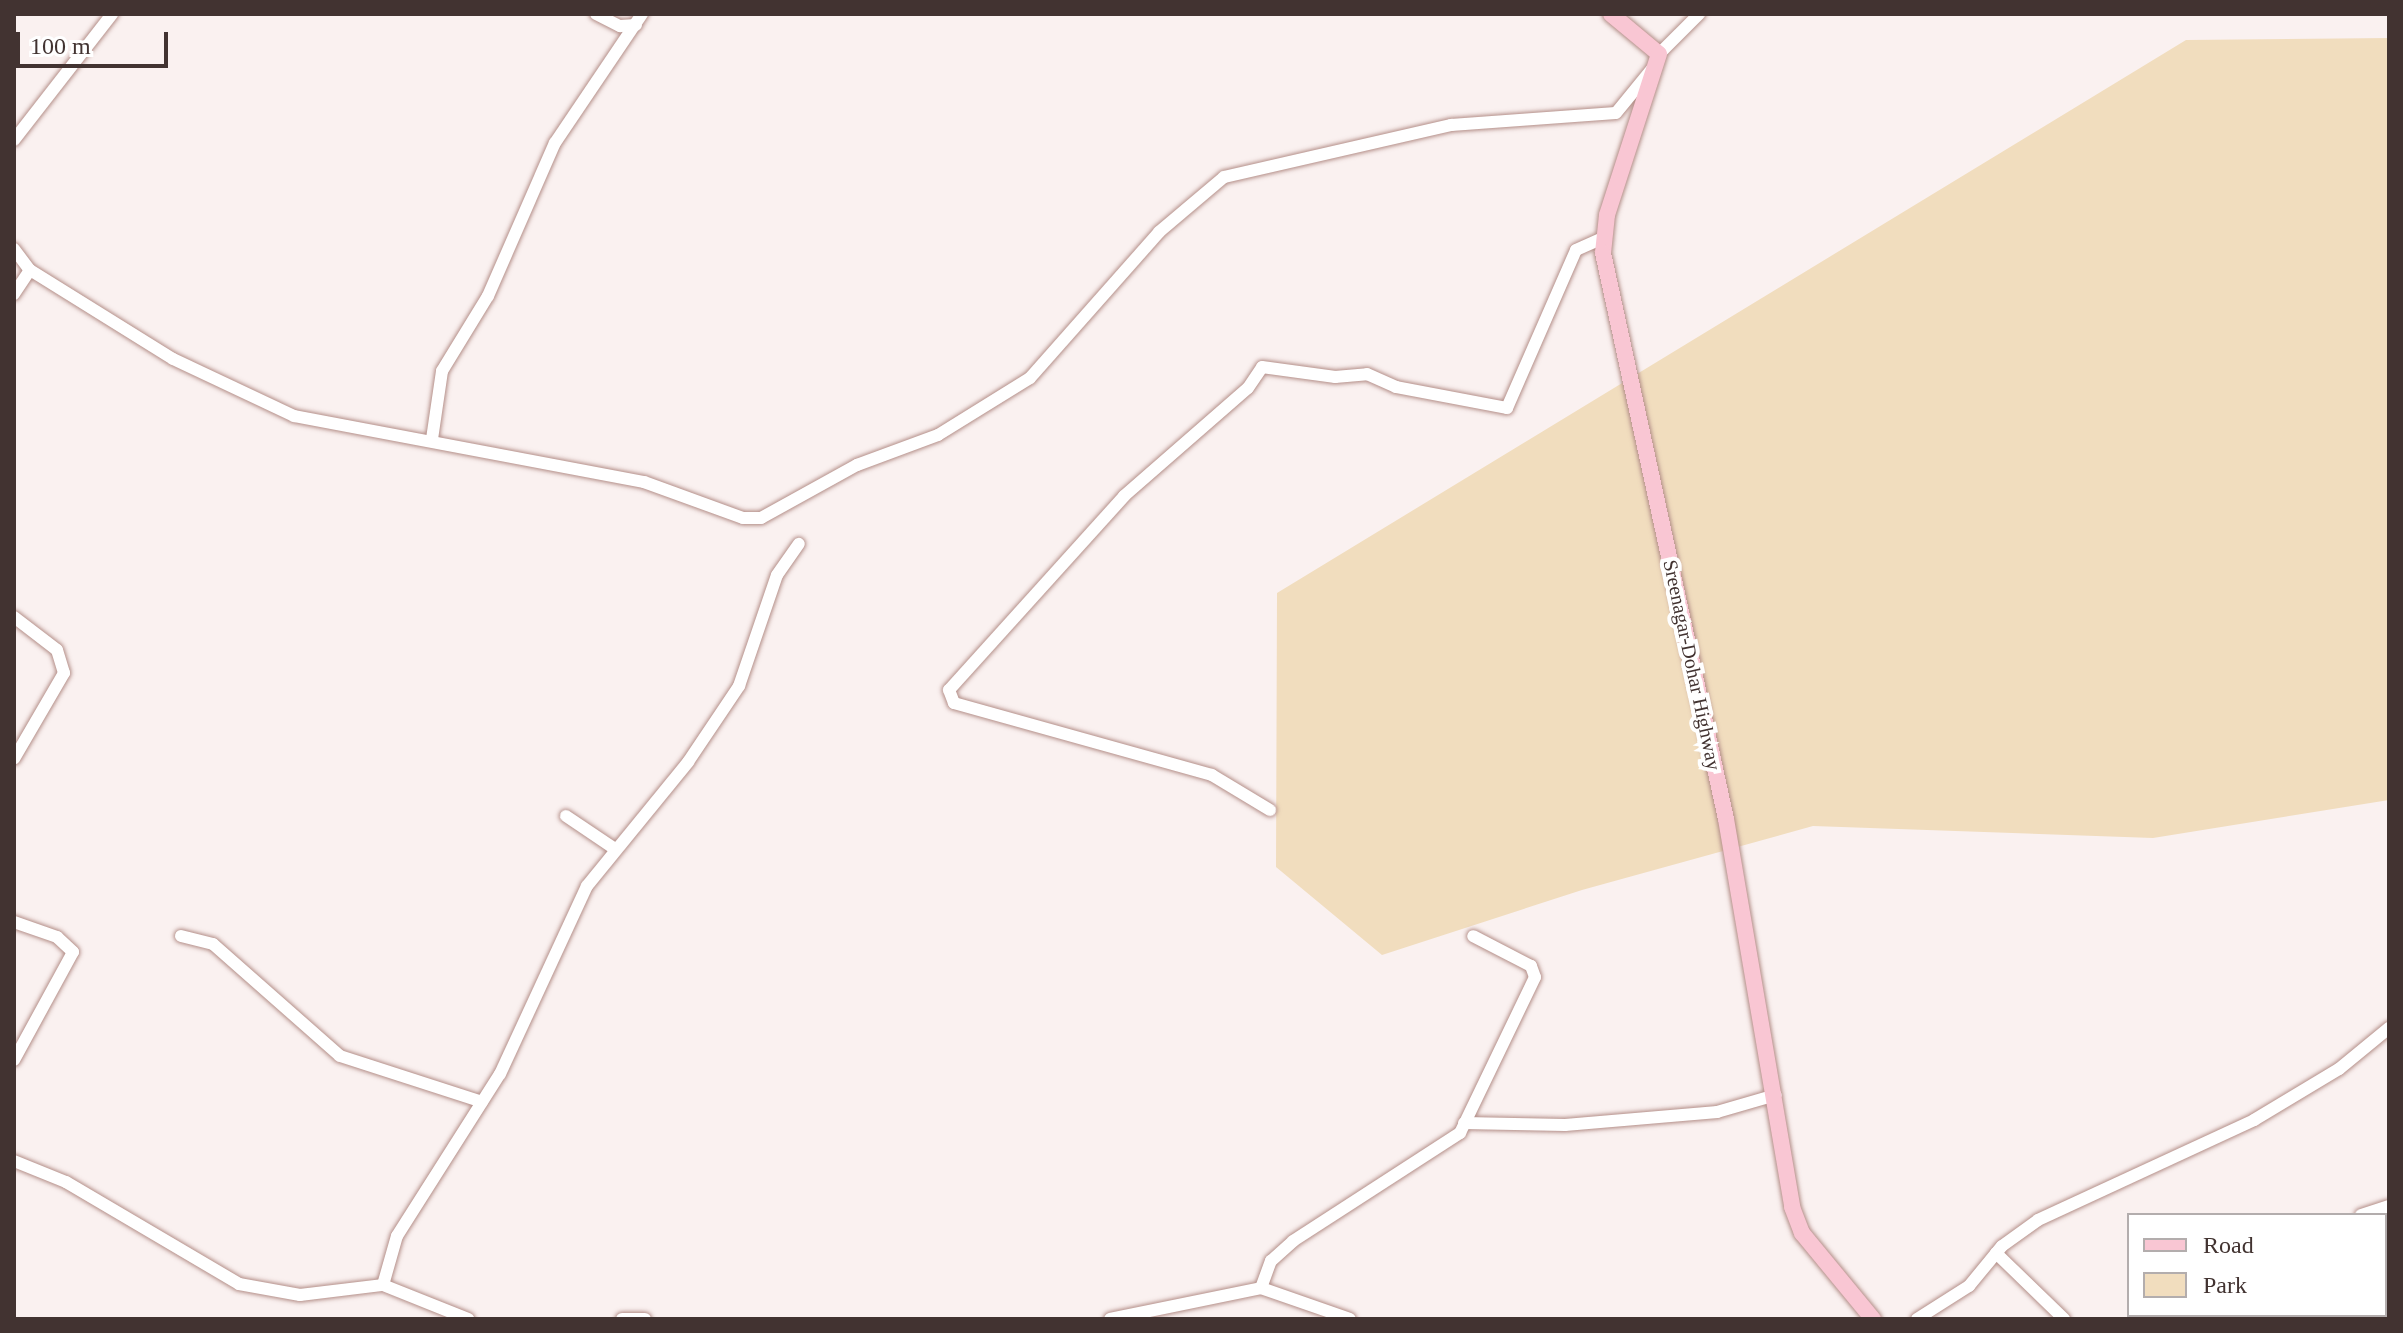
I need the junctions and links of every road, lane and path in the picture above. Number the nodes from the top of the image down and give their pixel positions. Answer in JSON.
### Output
{"nodes":[{"id":1,"x":112,"y":14,"type":"edge"},
{"id":2,"x":596,"y":14,"type":"edge"},
{"id":3,"x":1611,"y":14,"type":"edge"},
{"id":4,"x":1699,"y":14,"type":"edge"},
{"id":5,"x":639,"y":20,"type":"edge"},
{"id":6,"x":1658,"y":59,"type":"junction"},
{"id":7,"x":14,"y":140,"type":"edge"},
{"id":8,"x":1601,"y":239,"type":"junction"},
{"id":9,"x":14,"y":249,"type":"edge"},
{"id":10,"x":30,"y":270,"type":"junction"},
{"id":11,"x":14,"y":294,"type":"edge"},
{"id":12,"x":432,"y":439,"type":"junction"},
{"id":13,"x":799,"y":544,"type":"dead end"},
{"id":14,"x":14,"y":617,"type":"edge"},
{"id":15,"x":14,"y":759,"type":"edge"},
{"id":16,"x":1270,"y":810,"type":"dead end"},
{"id":17,"x":566,"y":816,"type":"dead end"},
{"id":18,"x":615,"y":849,"type":"junction"},
{"id":19,"x":14,"y":922,"type":"edge"},
{"id":20,"x":181,"y":936,"type":"dead end"},
{"id":21,"x":1473,"y":936,"type":"dead end"},
{"id":22,"x":2389,"y":1028,"type":"edge"},
{"id":23,"x":14,"y":1060,"type":"edge"},
{"id":24,"x":1776,"y":1095,"type":"junction"},
{"id":25,"x":482,"y":1102,"type":"junction"},
{"id":26,"x":1464,"y":1123,"type":"junction"},
{"id":27,"x":14,"y":1161,"type":"edge"},
{"id":28,"x":2389,"y":1206,"type":"edge"},
{"id":29,"x":2367,"y":1213,"type":"edge"},
{"id":30,"x":1996,"y":1253,"type":"junction"},
{"id":31,"x":383,"y":1285,"type":"junction"},
{"id":32,"x":1261,"y":1288,"type":"junction"},
{"id":33,"x":468,"y":1319,"type":"edge"},
{"id":34,"x":622,"y":1319,"type":"edge"},
{"id":35,"x":645,"y":1319,"type":"edge"},
{"id":36,"x":1110,"y":1319,"type":"edge"},
{"id":37,"x":1350,"y":1319,"type":"edge"},
{"id":38,"x":1873,"y":1319,"type":"edge"},
{"id":39,"x":1917,"y":1319,"type":"edge"},
{"id":40,"x":2064,"y":1319,"type":"edge"}],
"edges":[{"from":1,"to":7,"type":"street"},
{"from":2,"to":5,"type":"street"},
{"from":3,"to":6,"type":"main road"},
{"from":4,"to":6,"type":"street"},
{"from":5,"to":12,"type":"street"},
{"from":6,"to":8,"type":"main road"},
{"from":6,"to":12,"type":"street"},
{"from":8,"to":16,"type":"street"},
{"from":8,"to":24,"type":"main road","name":"Sreenagar-Dohar Highway"},
{"from":9,"to":10,"type":"street"},
{"from":10,"to":11,"type":"street"},
{"from":10,"to":12,"type":"street"},
{"from":13,"to":18,"type":"street"},
{"from":14,"to":15,"type":"street"},
{"from":17,"to":18,"type":"street"},
{"from":18,"to":25,"type":"street"},
{"from":19,"to":23,"type":"street"},
{"from":20,"to":25,"type":"street"},
{"from":21,"to":26,"type":"street"},
{"from":22,"to":30,"type":"street"},
{"from":24,"to":26,"type":"street"},
{"from":24,"to":38,"type":"main road","name":"Sreenagar-Dohar Highway"},
{"from":25,"to":31,"type":"street"},
{"from":26,"to":32,"type":"street"},
{"from":27,"to":31,"type":"street"},
{"from":28,"to":29,"type":"street"},
{"from":30,"to":39,"type":"street"},
{"from":30,"to":40,"type":"street"},
{"from":31,"to":33,"type":"street"},
{"from":32,"to":36,"type":"street"},
{"from":32,"to":37,"type":"street"},
{"from":34,"to":35,"type":"street"}]}
